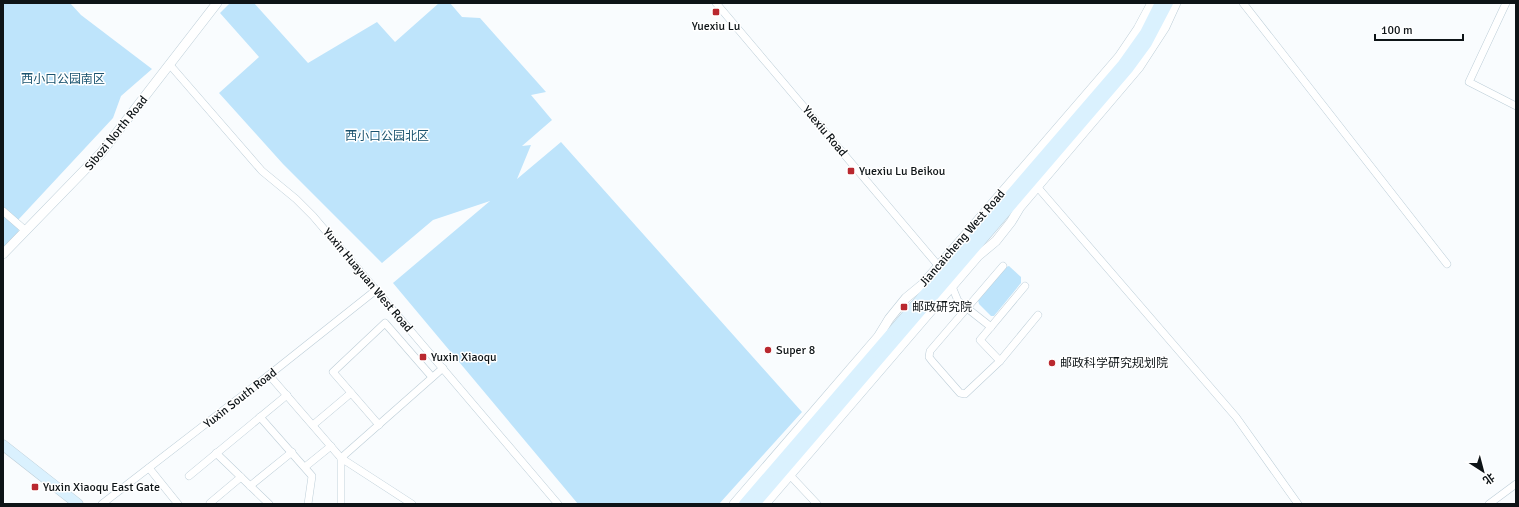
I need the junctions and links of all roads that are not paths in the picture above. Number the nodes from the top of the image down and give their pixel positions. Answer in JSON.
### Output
{"nodes":[{"id":1,"x":217,"y":3,"type":"edge"},
{"id":2,"x":716,"y":3,"type":"edge"},
{"id":3,"x":1152,"y":3,"type":"edge"},
{"id":4,"x":1160,"y":3,"type":"edge"},
{"id":5,"x":1168,"y":3,"type":"edge"},
{"id":6,"x":1176,"y":3,"type":"edge"},
{"id":7,"x":1243,"y":3,"type":"edge"},
{"id":8,"x":1506,"y":3,"type":"edge"},
{"id":9,"x":170,"y":65,"type":"junction"},
{"id":10,"x":1516,"y":106,"type":"edge"},
{"id":11,"x":1035,"y":184,"type":"junction"},
{"id":12,"x":3,"y":211,"type":"edge"},
{"id":13,"x":26,"y":231,"type":"junction"},
{"id":14,"x":3,"y":254,"type":"edge"},
{"id":15,"x":1447,"y":264,"type":"dead end"},
{"id":16,"x":1003,"y":266,"type":"dead end"},
{"id":17,"x":946,"y":276,"type":"junction"},
{"id":18,"x":1025,"y":286,"type":"dead end"},
{"id":19,"x":376,"y":290,"type":"junction"},
{"id":20,"x":967,"y":308,"type":"junction"},
{"id":21,"x":1038,"y":315,"type":"dead end"},
{"id":22,"x":991,"y":326,"type":"junction"},
{"id":23,"x":1000,"y":361,"type":"junction"},
{"id":24,"x":443,"y":368,"type":"junction"},
{"id":25,"x":270,"y":375,"type":"junction"},
{"id":26,"x":432,"y":378,"type":"junction"},
{"id":27,"x":351,"y":393,"type":"junction"},
{"id":28,"x":287,"y":395,"type":"junction"},
{"id":29,"x":838,"y":395,"type":"junction"},
{"id":30,"x":810,"y":416,"type":"junction"},
{"id":31,"x":260,"y":417,"type":"junction"},
{"id":32,"x":379,"y":424,"type":"junction"},
{"id":33,"x":313,"y":425,"type":"junction"},
{"id":34,"x":3,"y":445,"type":"edge"},
{"id":35,"x":331,"y":446,"type":"junction"},
{"id":36,"x":292,"y":452,"type":"junction"},
{"id":37,"x":3,"y":453,"type":"edge"},
{"id":38,"x":216,"y":453,"type":"junction"},
{"id":39,"x":341,"y":458,"type":"junction"},
{"id":40,"x":305,"y":467,"type":"junction"},
{"id":41,"x":148,"y":468,"type":"junction"},
{"id":42,"x":785,"y":469,"type":"junction"},
{"id":43,"x":189,"y":476,"type":"dead end"},
{"id":44,"x":241,"y":477,"type":"junction"},
{"id":45,"x":1516,"y":484,"type":"edge"},
{"id":46,"x":250,"y":486,"type":"junction"},
{"id":47,"x":210,"y":503,"type":"dead end"},
{"id":48,"x":68,"y":504,"type":"edge"},
{"id":49,"x":78,"y":504,"type":"edge"},
{"id":50,"x":102,"y":504,"type":"edge"},
{"id":51,"x":178,"y":504,"type":"edge"},
{"id":52,"x":269,"y":504,"type":"edge"},
{"id":53,"x":308,"y":504,"type":"edge"},
{"id":54,"x":341,"y":504,"type":"edge"},
{"id":55,"x":412,"y":504,"type":"edge"},
{"id":56,"x":558,"y":504,"type":"edge"},
{"id":57,"x":734,"y":504,"type":"edge"},
{"id":58,"x":744,"y":504,"type":"edge"},
{"id":59,"x":755,"y":504,"type":"edge"},
{"id":60,"x":765,"y":504,"type":"edge"},
{"id":61,"x":817,"y":504,"type":"edge"},
{"id":62,"x":1298,"y":504,"type":"edge"},
{"id":63,"x":1489,"y":504,"type":"edge"}],
"edges":[{"from":1,"to":9,"type":"street","name":"Sibozi North Road"},
{"from":2,"to":17,"type":"street","name":"Yuexiu Road"},
{"from":3,"to":17,"type":"street","name":"Jiancaicheng West Road"},
{"from":4,"to":17,"type":"main road","name":"Jiancaicheng West Road"},
{"from":5,"to":11,"type":"main road","name":"Jiancaicheng West Road"},
{"from":6,"to":11,"type":"street","name":"Jiancaicheng West Road"},
{"from":7,"to":15,"type":"street"},
{"from":8,"to":10,"type":"street"},
{"from":9,"to":13,"type":"street","name":"Sibozi North Road"},
{"from":9,"to":19,"type":"street","name":"Yuxin Huayuan West Road"},
{"from":11,"to":17,"type":"main road","name":"Jiancaicheng West Road"},
{"from":11,"to":62,"type":"street"},
{"from":12,"to":13,"type":"street"},
{"from":13,"to":14,"type":"street","name":"Sibozi North Road"},
{"from":16,"to":20,"type":"street"},
{"from":17,"to":20,"type":"street","name":"Yuexiu Road"},
{"from":17,"to":29,"type":"main road","name":"Jiancaicheng West Road"},
{"from":17,"to":30,"type":"street","name":"Jiancaicheng West Road"},
{"from":17,"to":42,"type":"main road","name":"Jiancaicheng West Road"},
{"from":18,"to":22,"type":"street"},
{"from":19,"to":24,"type":"street","name":"Yuxin Huayuan West Road"},
{"from":19,"to":25,"type":"street","name":"Yuxin South Road"},
{"from":20,"to":22,"type":"street","name":"Yuexiu Road"},
{"from":20,"to":23,"type":"street"},
{"from":21,"to":23,"type":"street"},
{"from":22,"to":23,"type":"street"},
{"from":24,"to":26,"type":"street"},
{"from":24,"to":56,"type":"street","name":"Yuxin Huayuan West Road"},
{"from":25,"to":28,"type":"street"},
{"from":25,"to":41,"type":"street","name":"Yuxin South Road"},
{"from":26,"to":27,"type":"street"},
{"from":26,"to":32,"type":"street"},
{"from":27,"to":32,"type":"street"},
{"from":27,"to":33,"type":"street"},
{"from":28,"to":31,"type":"street"},
{"from":28,"to":33,"type":"street"},
{"from":29,"to":30,"type":"street"},
{"from":29,"to":42,"type":"main road","name":"Jiancaicheng West Road"},
{"from":30,"to":57,"type":"street","name":"Jiancaicheng West Road"},
{"from":31,"to":36,"type":"street"},
{"from":31,"to":38,"type":"street"},
{"from":32,"to":39,"type":"street"},
{"from":33,"to":35,"type":"street"},
{"from":34,"to":49,"type":"main road"},
{"from":35,"to":39,"type":"street"},
{"from":35,"to":40,"type":"street"},
{"from":36,"to":40,"type":"street"},
{"from":36,"to":46,"type":"street"},
{"from":37,"to":48,"type":"main road"},
{"from":38,"to":43,"type":"street"},
{"from":38,"to":44,"type":"street"},
{"from":39,"to":54,"type":"street"},
{"from":39,"to":55,"type":"street"},
{"from":40,"to":53,"type":"street"},
{"from":41,"to":50,"type":"street","name":"Yuxin South Road"},
{"from":41,"to":51,"type":"street"},
{"from":42,"to":58,"type":"main road","name":"Jiancaicheng West Road"},
{"from":42,"to":59,"type":"main road","name":"Jiancaicheng West Road"},
{"from":42,"to":60,"type":"street","name":"Jiancaicheng West Road"},
{"from":42,"to":61,"type":"street"},
{"from":44,"to":46,"type":"street"},
{"from":44,"to":47,"type":"street"},
{"from":45,"to":63,"type":"street"},
{"from":46,"to":52,"type":"street"}]}
